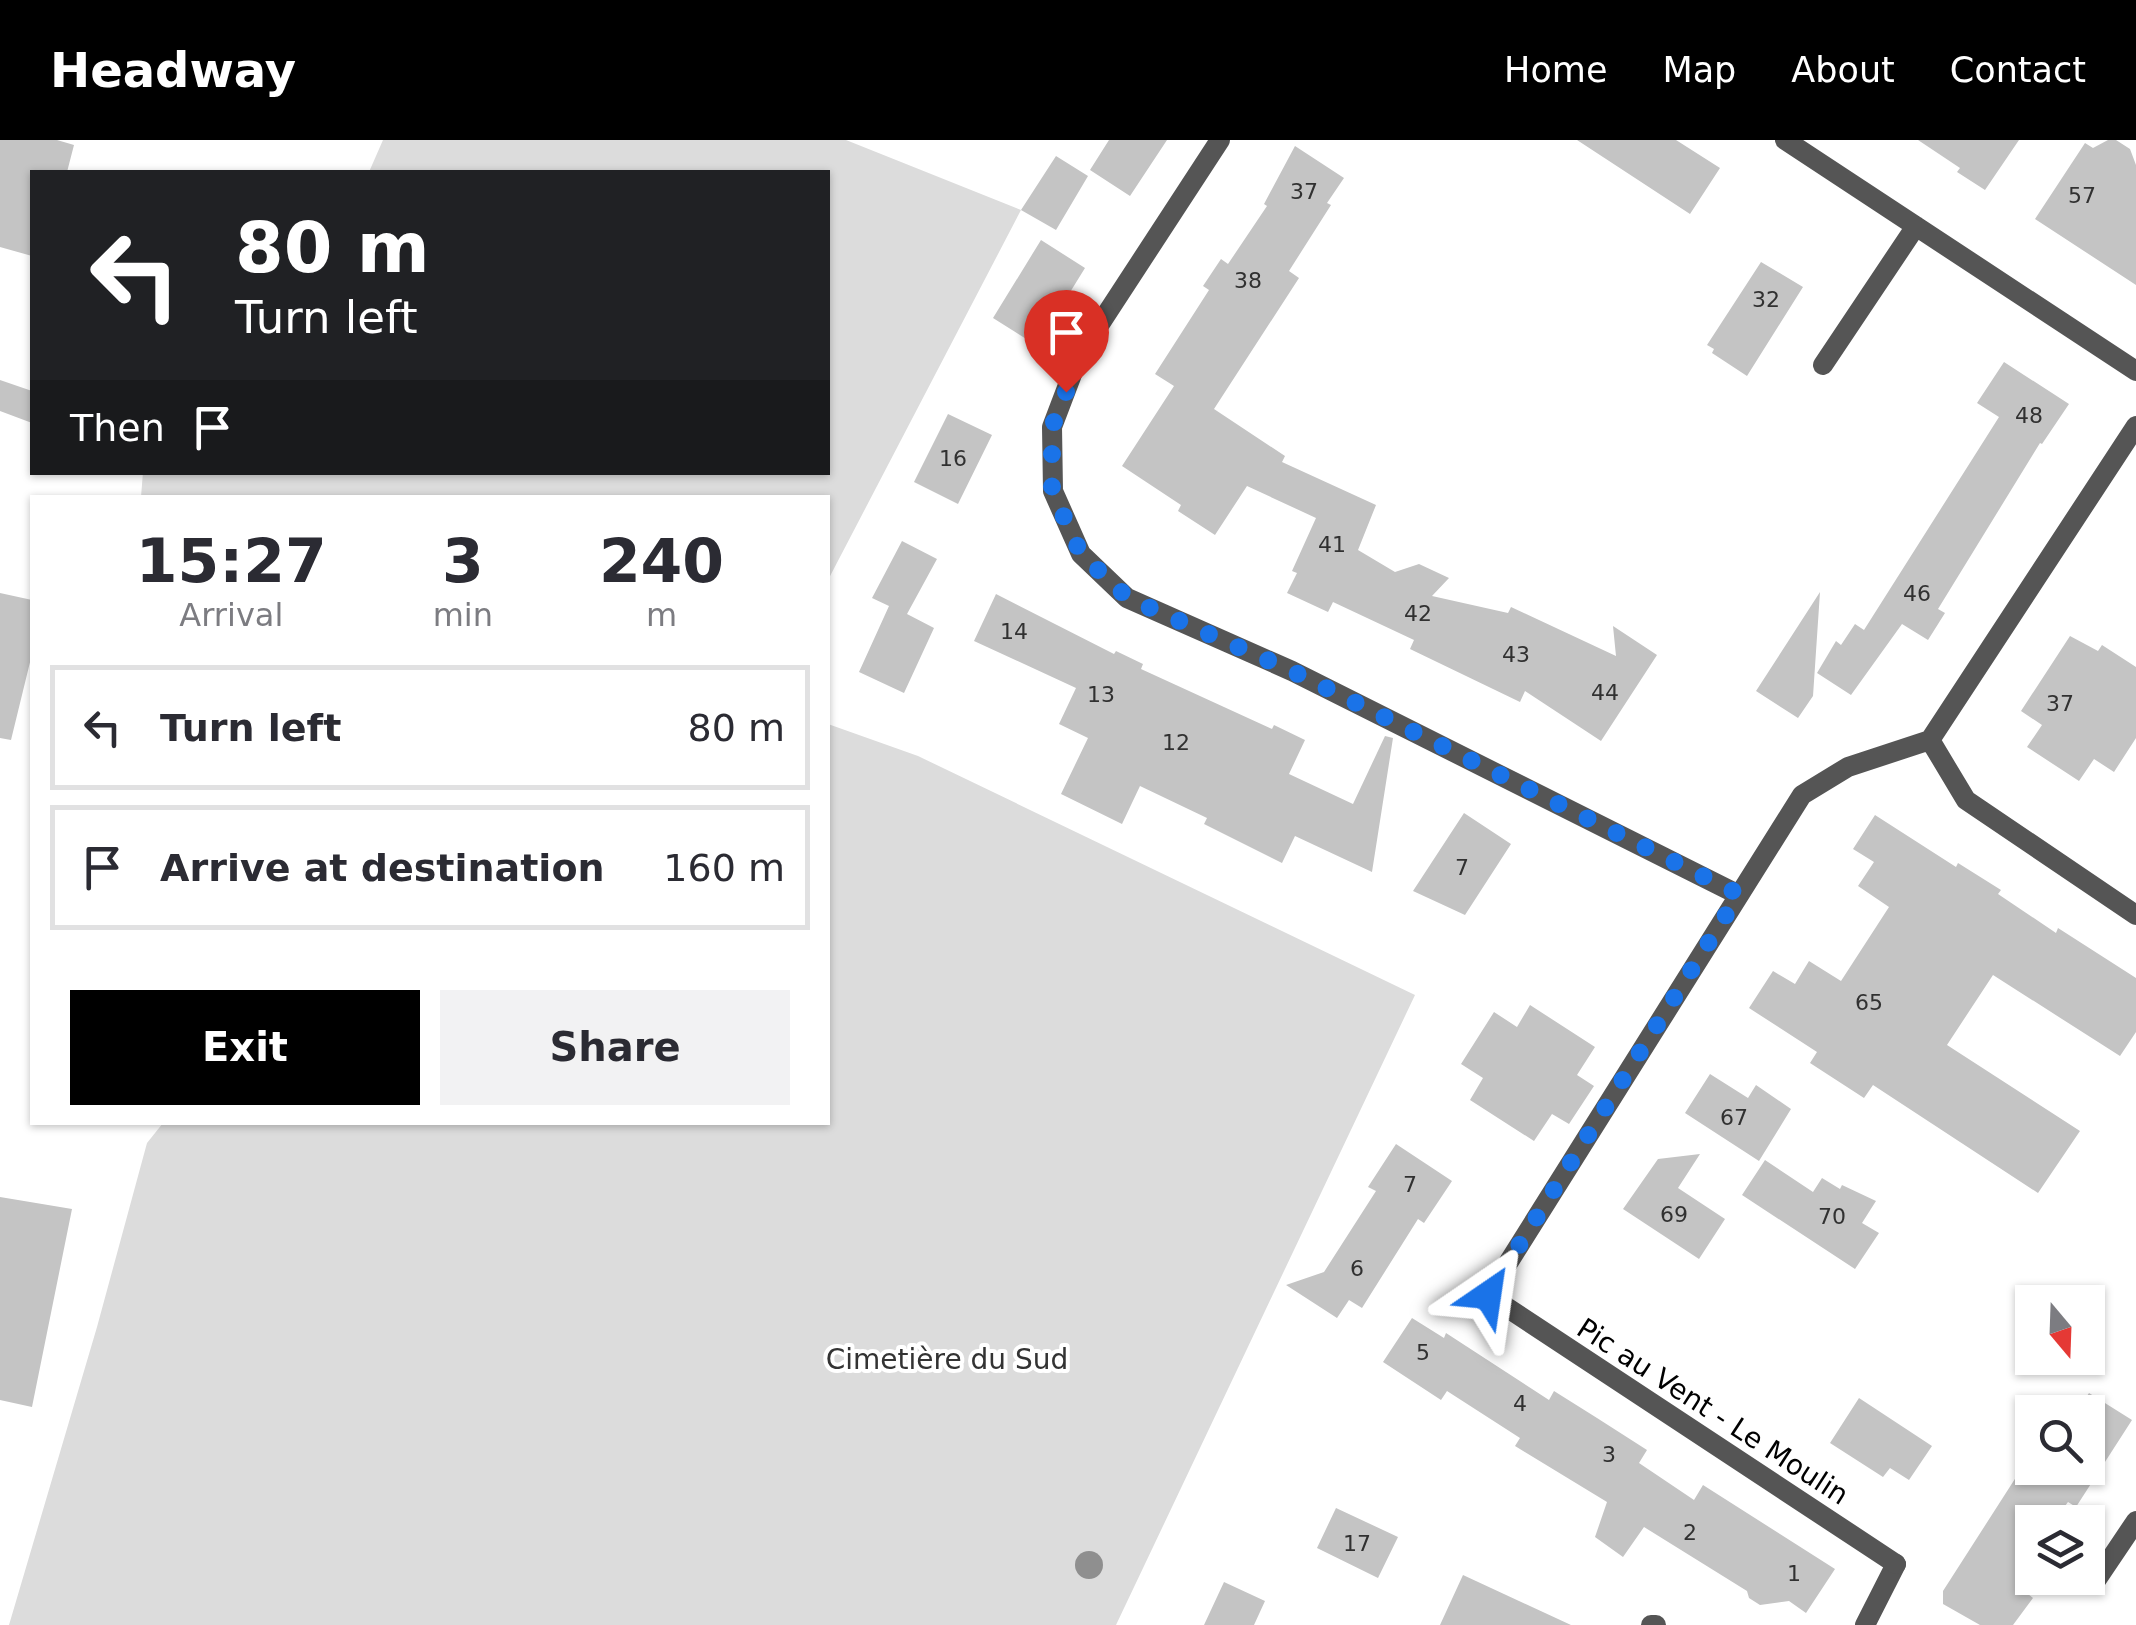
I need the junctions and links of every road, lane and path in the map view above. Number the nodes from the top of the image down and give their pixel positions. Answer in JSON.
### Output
{"nodes":[{"id":1,"x":1220,"y":140,"type":"edge"},
{"id":2,"x":1785,"y":140,"type":"edge"},
{"id":3,"x":1916,"y":226,"type":"junction"},
{"id":4,"x":1823,"y":365,"type":"dead end"},
{"id":5,"x":2136,"y":370,"type":"edge"},
{"id":6,"x":2136,"y":426,"type":"edge"},
{"id":7,"x":1930,"y":740,"type":"junction"},
{"id":8,"x":1739,"y":894,"type":"junction"},
{"id":9,"x":2136,"y":915,"type":"edge"},
{"id":10,"x":2136,"y":1521,"type":"edge"},
{"id":11,"x":2105,"y":1568,"type":"edge"},
{"id":12,"x":1865,"y":1625,"type":"edge"}],
"edges":[{"from":1,"to":8,"type":"street"},
{"from":2,"to":3,"type":"street"},
{"from":3,"to":4,"type":"street"},
{"from":3,"to":5,"type":"street"},
{"from":6,"to":7,"type":"street"},
{"from":7,"to":8,"type":"street","name":"Pic au Vent - Le Moulin"},
{"from":7,"to":9,"type":"street"},
{"from":8,"to":12,"type":"street","name":"Pic au Vent - Le Moulin"},
{"from":10,"to":11,"type":"street"}]}
